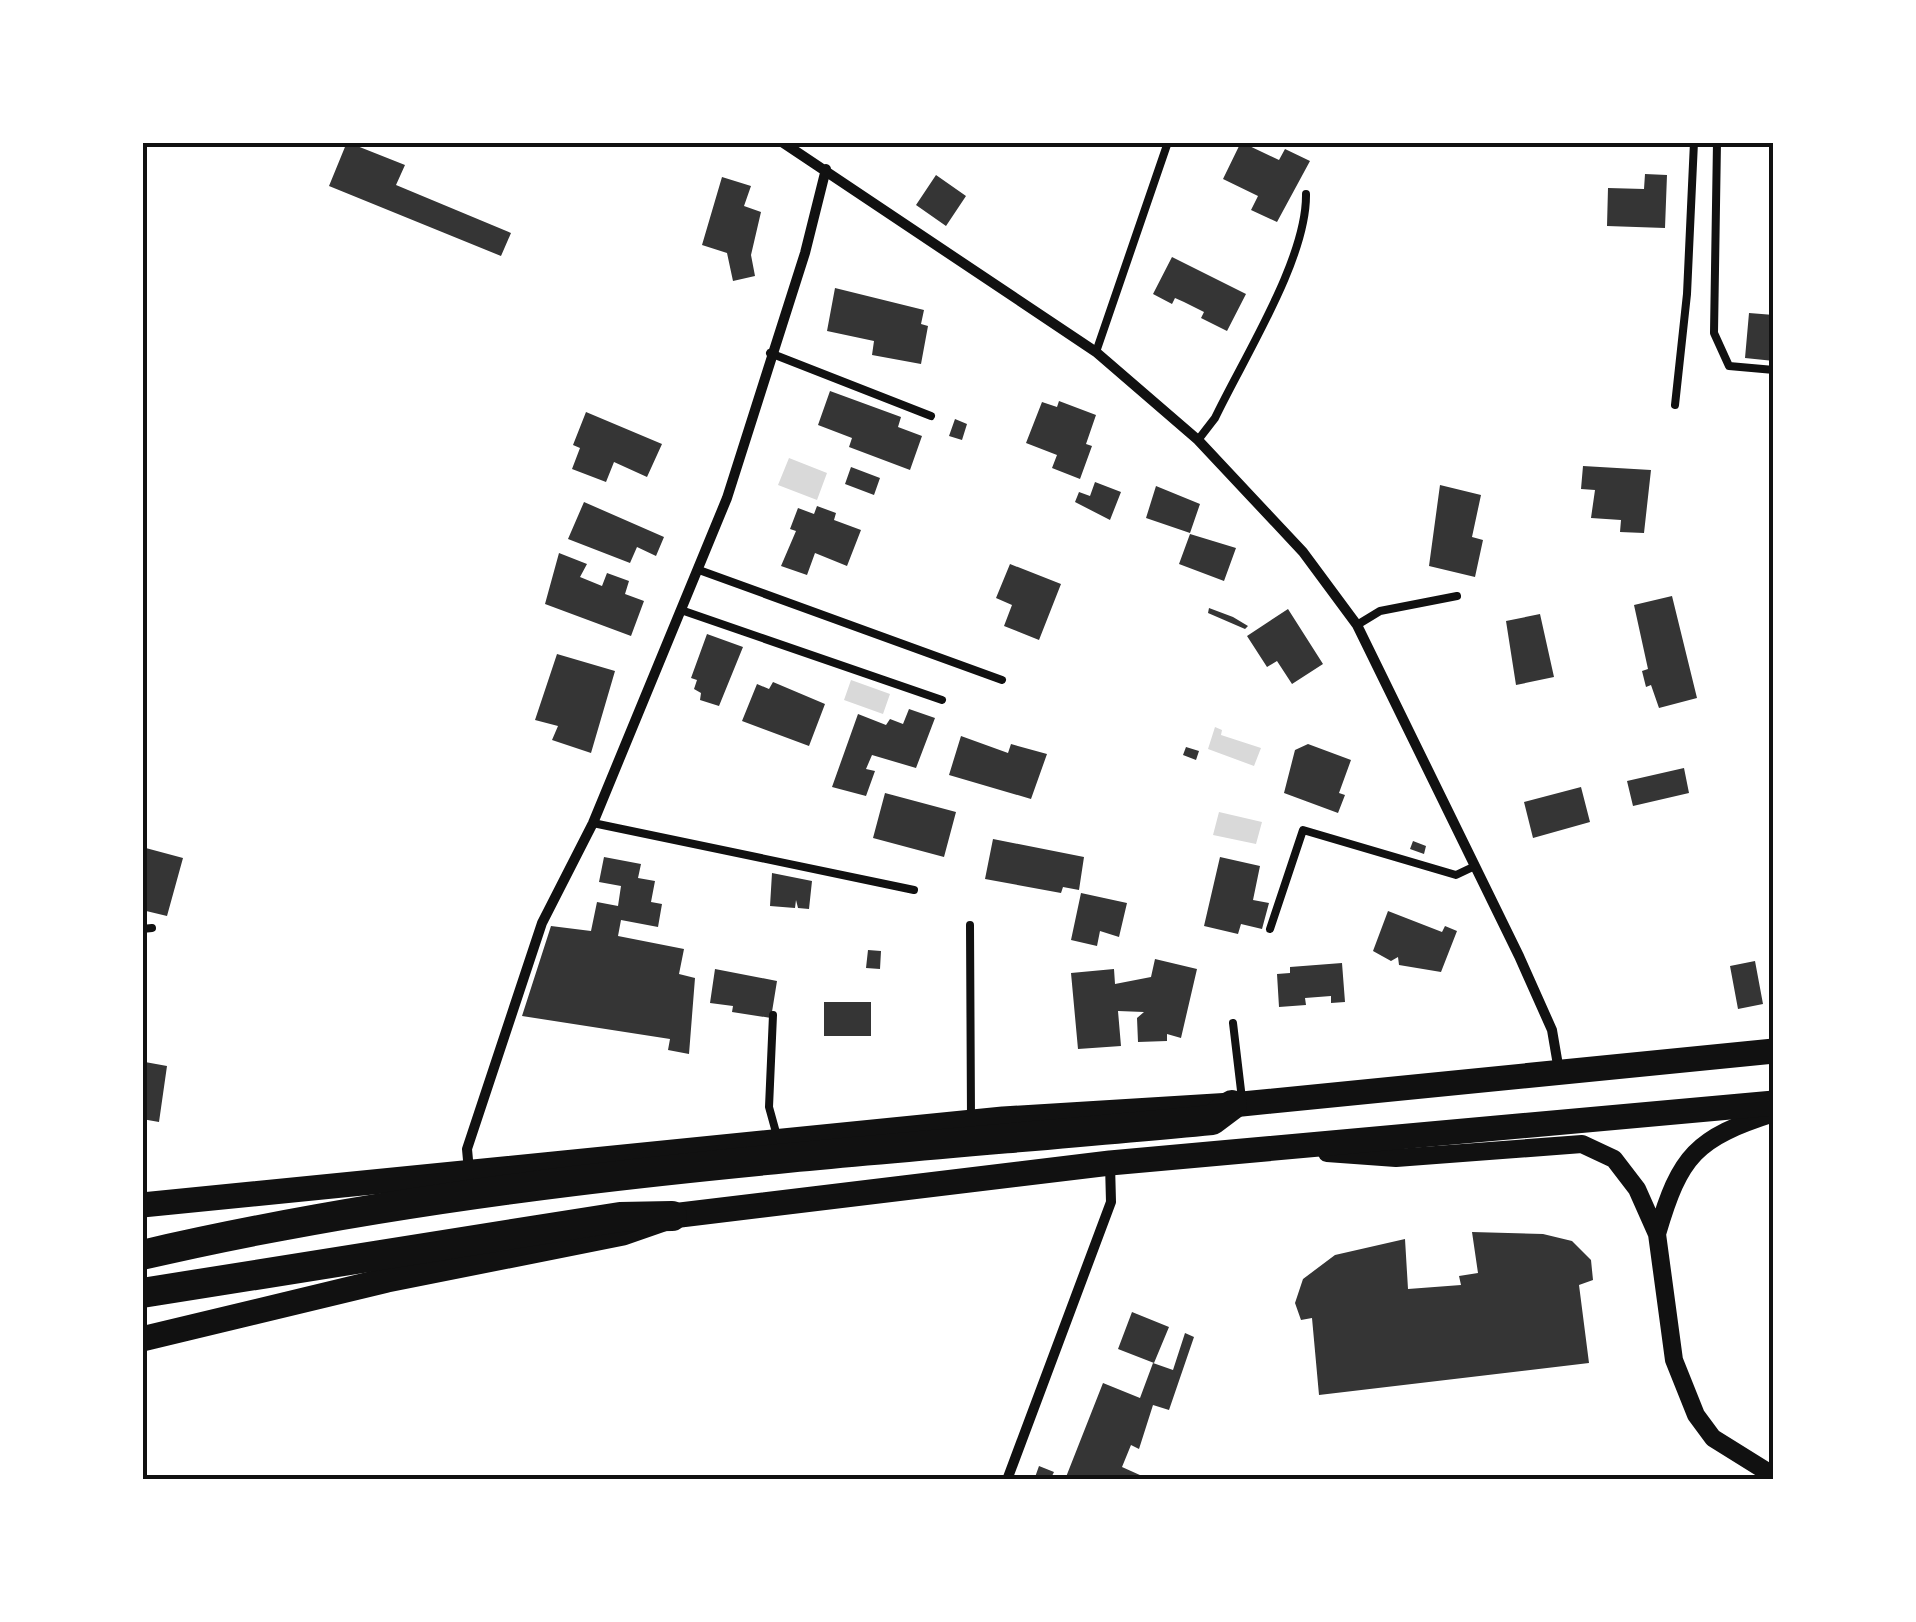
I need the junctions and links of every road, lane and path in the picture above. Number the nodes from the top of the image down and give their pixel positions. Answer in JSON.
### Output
{"nodes":[{"id":1,"x":782,"y":142,"type":"edge"},
{"id":2,"x":1168,"y":142,"type":"edge"},
{"id":3,"x":1694,"y":142,"type":"edge"},
{"id":4,"x":1717,"y":142,"type":"edge"},
{"id":5,"x":796,"y":146,"type":"edge"},
{"id":6,"x":826,"y":169,"type":"junction"},
{"id":7,"x":1306,"y":194,"type":"dead end"},
{"id":8,"x":1096,"y":352,"type":"junction"},
{"id":9,"x":770,"y":353,"type":"junction"},
{"id":10,"x":1774,"y":370,"type":"edge"},
{"id":11,"x":1675,"y":406,"type":"dead end"},
{"id":12,"x":931,"y":416,"type":"dead end"},
{"id":13,"x":1198,"y":440,"type":"junction"},
{"id":14,"x":699,"y":570,"type":"junction"},
{"id":15,"x":1457,"y":596,"type":"dead end"},
{"id":16,"x":681,"y":610,"type":"junction"},
{"id":17,"x":1357,"y":625,"type":"junction"},
{"id":18,"x":1002,"y":680,"type":"dead end"},
{"id":19,"x":942,"y":700,"type":"dead end"},
{"id":20,"x":593,"y":823,"type":"junction"},
{"id":21,"x":1475,"y":866,"type":"junction"},
{"id":22,"x":914,"y":890,"type":"dead end"},
{"id":23,"x":970,"y":925,"type":"dead end"},
{"id":24,"x":1270,"y":929,"type":"dead end"},
{"id":25,"x":774,"y":1014,"type":"dead end"},
{"id":26,"x":1233,"y":1023,"type":"dead end"},
{"id":27,"x":1774,"y":1051,"type":"edge"},
{"id":28,"x":1559,"y":1072,"type":"junction"},
{"id":29,"x":1774,"y":1103,"type":"edge"},
{"id":30,"x":1238,"y":1104,"type":"junction"},
{"id":31,"x":1774,"y":1113,"type":"edge"},
{"id":32,"x":971,"y":1122,"type":"junction"},
{"id":33,"x":778,"y":1140,"type":"junction"},
{"id":34,"x":1264,"y":1148,"type":"junction"},
{"id":35,"x":1110,"y":1163,"type":"junction"},
{"id":36,"x":469,"y":1172,"type":"junction"},
{"id":37,"x":142,"y":1205,"type":"edge"},
{"id":38,"x":672,"y":1216,"type":"junction"},
{"id":39,"x":1658,"y":1234,"type":"junction"},
{"id":40,"x":142,"y":1256,"type":"edge"},
{"id":41,"x":142,"y":1293,"type":"edge"},
{"id":42,"x":142,"y":1339,"type":"edge"},
{"id":43,"x":1774,"y":1476,"type":"edge"},
{"id":44,"x":1007,"y":1480,"type":"edge"}],
"edges":[{"from":1,"to":5,"type":"street"},
{"from":2,"to":8,"type":"lane"},
{"from":3,"to":11,"type":"lane"},
{"from":4,"to":10,"type":"lane"},
{"from":5,"to":6,"type":"street"},
{"from":6,"to":8,"type":"street"},
{"from":6,"to":9,"type":"street"},
{"from":7,"to":13,"type":"lane"},
{"from":8,"to":13,"type":"street"},
{"from":9,"to":12,"type":"lane"},
{"from":9,"to":14,"type":"street"},
{"from":13,"to":17,"type":"street"},
{"from":14,"to":16,"type":"street"},
{"from":14,"to":18,"type":"lane"},
{"from":15,"to":17,"type":"lane"},
{"from":16,"to":19,"type":"lane"},
{"from":16,"to":20,"type":"street"},
{"from":17,"to":21,"type":"street"},
{"from":20,"to":22,"type":"lane"},
{"from":20,"to":36,"type":"street"},
{"from":21,"to":24,"type":"lane"},
{"from":21,"to":28,"type":"street"},
{"from":23,"to":32,"type":"lane"},
{"from":25,"to":33,"type":"lane"},
{"from":26,"to":30,"type":"lane"},
{"from":27,"to":28,"type":"main road"},
{"from":28,"to":30,"type":"main road"},
{"from":29,"to":34,"type":"main road"},
{"from":30,"to":32,"type":"main road"},
{"from":30,"to":40,"type":"highway"},
{"from":31,"to":39,"type":"street"},
{"from":32,"to":33,"type":"main road"},
{"from":33,"to":36,"type":"main road"},
{"from":34,"to":35,"type":"main road"},
{"from":34,"to":39,"type":"street"},
{"from":35,"to":38,"type":"main road"},
{"from":35,"to":44,"type":"street"},
{"from":36,"to":37,"type":"main road"},
{"from":38,"to":41,"type":"highway"},
{"from":38,"to":42,"type":"main road"},
{"from":39,"to":43,"type":"street"}]}
